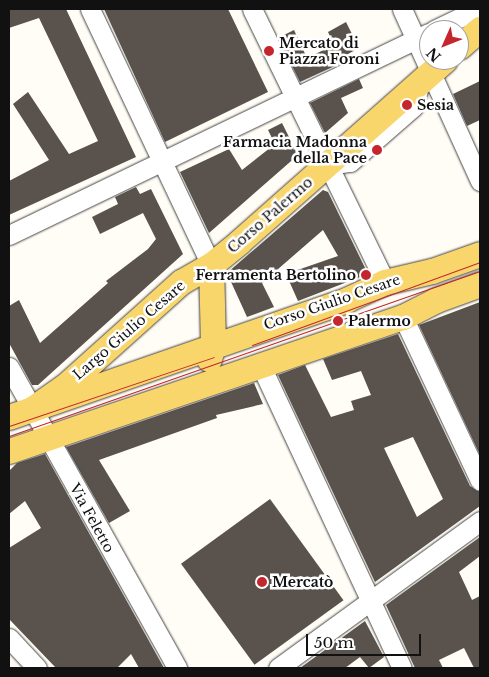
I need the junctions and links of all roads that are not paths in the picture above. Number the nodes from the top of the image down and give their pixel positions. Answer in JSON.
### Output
{"nodes":[{"id":1,"x":90,"y":9,"type":"edge"},
{"id":2,"x":252,"y":9,"type":"edge"},
{"id":3,"x":402,"y":9,"type":"edge"},
{"id":4,"x":478,"y":9,"type":"edge"},
{"id":5,"x":455,"y":20,"type":"edge"},
{"id":6,"x":480,"y":29,"type":"edge"},
{"id":7,"x":419,"y":31,"type":"edge"},
{"id":8,"x":419,"y":38,"type":"edge"},
{"id":9,"x":469,"y":38,"type":"edge"},
{"id":10,"x":432,"y":72,"type":"edge"},
{"id":11,"x":295,"y":98,"type":"junction"},
{"id":12,"x":161,"y":161,"type":"junction"},
{"id":13,"x":327,"y":165,"type":"junction"},
{"id":14,"x":480,"y":181,"type":"edge"},
{"id":15,"x":9,"y":235,"type":"edge"},
{"id":16,"x":480,"y":254,"type":"edge"},
{"id":17,"x":211,"y":265,"type":"junction"},
{"id":18,"x":385,"y":282,"type":"junction"},
{"id":19,"x":480,"y":284,"type":"edge"},
{"id":20,"x":402,"y":318,"type":"junction"},
{"id":21,"x":213,"y":345,"type":"junction"},
{"id":22,"x":261,"y":366,"type":"junction"},
{"id":23,"x":9,"y":367,"type":"edge"},
{"id":24,"x":210,"y":383,"type":"junction"},
{"id":25,"x":20,"y":413,"type":"edge"},
{"id":26,"x":47,"y":438,"type":"junction"},
{"id":27,"x":9,"y":451,"type":"edge"},
{"id":28,"x":480,"y":481,"type":"edge"},
{"id":29,"x":480,"y":522,"type":"edge"},
{"id":30,"x":370,"y":601,"type":"junction"},
{"id":31,"x":9,"y":638,"type":"edge"},
{"id":32,"x":37,"y":668,"type":"edge"},
{"id":33,"x":177,"y":668,"type":"edge"},
{"id":34,"x":278,"y":668,"type":"edge"},
{"id":35,"x":402,"y":668,"type":"edge"}],
"edges":[{"from":1,"to":12,"type":"street"},
{"from":2,"to":11,"type":"street"},
{"from":3,"to":7,"type":"street"},
{"from":4,"to":5,"type":"street"},
{"from":6,"to":9,"type":"main road"},
{"from":8,"to":11,"type":"street"},
{"from":10,"to":13,"type":"main road","name":"Corso Palermo"},
{"from":10,"to":14,"type":"street"},
{"from":11,"to":12,"type":"street"},
{"from":11,"to":13,"type":"street"},
{"from":12,"to":15,"type":"street"},
{"from":12,"to":17,"type":"street"},
{"from":13,"to":17,"type":"main road","name":"Corso Palermo"},
{"from":13,"to":18,"type":"street"},
{"from":16,"to":18,"type":"main road","name":"Corso Giulio Cesare"},
{"from":17,"to":21,"type":"main road"},
{"from":17,"to":25,"type":"main road","name":"Largo Giulio Cesare"},
{"from":18,"to":21,"type":"main road","name":"Corso Giulio Cesare"},
{"from":19,"to":20,"type":"main road"},
{"from":20,"to":22,"type":"main road"},
{"from":20,"to":28,"type":"street"},
{"from":21,"to":24,"type":"main road"},
{"from":21,"to":25,"type":"main road","name":"Largo Giulio Cesare"},
{"from":22,"to":24,"type":"main road"},
{"from":22,"to":30,"type":"street"},
{"from":23,"to":25,"type":"street","name":"Via Feletto"},
{"from":24,"to":26,"type":"main road"},
{"from":25,"to":26,"type":"street","name":"Via Feletto"},
{"from":26,"to":27,"type":"main road"},
{"from":26,"to":33,"type":"street","name":"Via Feletto"},
{"from":29,"to":30,"type":"street"},
{"from":30,"to":34,"type":"street"},
{"from":30,"to":35,"type":"street"},
{"from":31,"to":32,"type":"street"}]}
